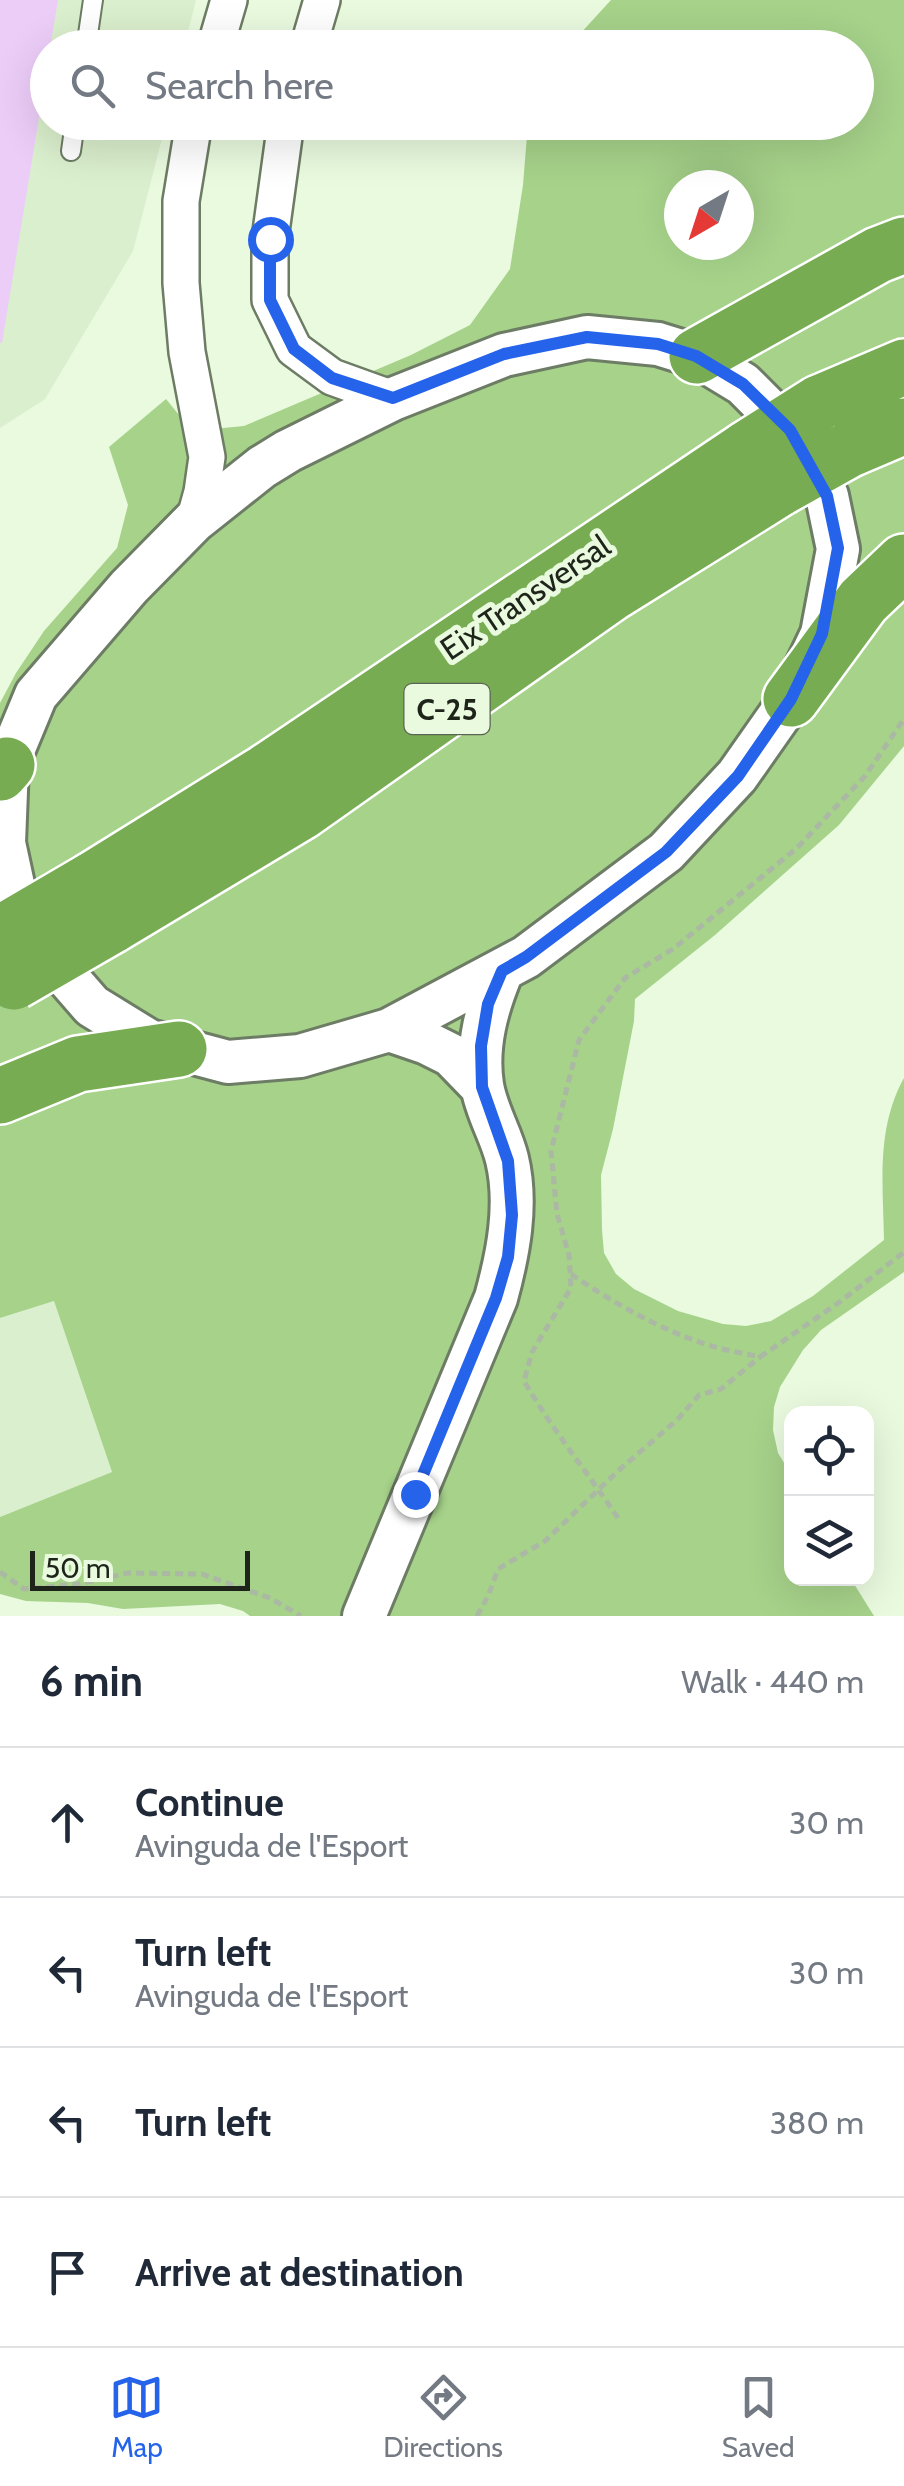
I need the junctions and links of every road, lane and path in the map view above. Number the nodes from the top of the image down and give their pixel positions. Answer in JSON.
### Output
{"nodes":[{"id":1,"x":93,"y":0,"type":"edge"},
{"id":2,"x":229,"y":0,"type":"edge"},
{"id":3,"x":322,"y":0,"type":"edge"},
{"id":4,"x":89,"y":30,"type":"edge"},
{"id":5,"x":220,"y":30,"type":"edge"},
{"id":6,"x":313,"y":30,"type":"edge"},
{"id":7,"x":73,"y":140,"type":"edge"},
{"id":8,"x":191,"y":140,"type":"edge"},
{"id":9,"x":284,"y":140,"type":"edge"},
{"id":10,"x":71,"y":151,"type":"dead end"},
{"id":11,"x":904,"y":244,"type":"edge"},
{"id":12,"x":696,"y":356,"type":"junction"},
{"id":13,"x":904,"y":366,"type":"edge"},
{"id":14,"x":393,"y":398,"type":"junction"},
{"id":15,"x":904,"y":426,"type":"edge"},
{"id":16,"x":764,"y":468,"type":"junction"},
{"id":17,"x":194,"y":521,"type":"junction"},
{"id":18,"x":904,"y":562,"type":"edge"},
{"id":19,"x":791,"y":699,"type":"junction"},
{"id":20,"x":904,"y":719,"type":"edge"},
{"id":21,"x":4,"y":769,"type":"edge"},
{"id":22,"x":5,"y":968,"type":"edge"},
{"id":23,"x":502,"y":971,"type":"junction"},
{"id":24,"x":389,"y":1030,"type":"junction"},
{"id":25,"x":179,"y":1049,"type":"junction"},
{"id":26,"x":482,"y":1087,"type":"junction"},
{"id":27,"x":0,"y":1096,"type":"edge"},
{"id":28,"x":904,"y":1252,"type":"edge"},
{"id":29,"x":571,"y":1274,"type":"junction"},
{"id":30,"x":760,"y":1357,"type":"junction"},
{"id":31,"x":599,"y":1490,"type":"junction"},
{"id":32,"x":618,"y":1518,"type":"dead end"},
{"id":33,"x":0,"y":1572,"type":"edge"},
{"id":34,"x":301,"y":1616,"type":"edge"},
{"id":35,"x":364,"y":1616,"type":"edge"},
{"id":36,"x":477,"y":1616,"type":"edge"}],
"edges":[{"from":1,"to":4,"type":"lane"},
{"from":2,"to":5,"type":"street"},
{"from":3,"to":6,"type":"street"},
{"from":7,"to":10,"type":"lane"},
{"from":8,"to":17,"type":"street"},
{"from":9,"to":14,"type":"street"},
{"from":11,"to":12,"type":"highway"},
{"from":12,"to":14,"type":"street"},
{"from":12,"to":19,"type":"street"},
{"from":13,"to":16,"type":"highway","name":"Eix Transversal","number":"C-25","bridge":true},
{"from":14,"to":17,"type":"street"},
{"from":15,"to":16,"type":"highway","name":"Eix Transversal","number":"C-25","bridge":true},
{"from":16,"to":22,"type":"highway","name":"Eix Transversal","number":"C-25","bridge":true},
{"from":17,"to":21,"type":"street"},
{"from":18,"to":19,"type":"highway"},
{"from":19,"to":23,"type":"street"},
{"from":20,"to":29,"type":"path"},
{"from":21,"to":25,"type":"street"},
{"from":23,"to":24,"type":"street"},
{"from":23,"to":26,"type":"street"},
{"from":24,"to":25,"type":"street"},
{"from":24,"to":26,"type":"street"},
{"from":25,"to":27,"type":"highway"},
{"from":26,"to":35,"type":"street"},
{"from":28,"to":30,"type":"path"},
{"from":29,"to":30,"type":"path"},
{"from":29,"to":31,"type":"path"},
{"from":30,"to":31,"type":"path"},
{"from":31,"to":32,"type":"path"},
{"from":31,"to":36,"type":"path"},
{"from":33,"to":34,"type":"path"}]}
